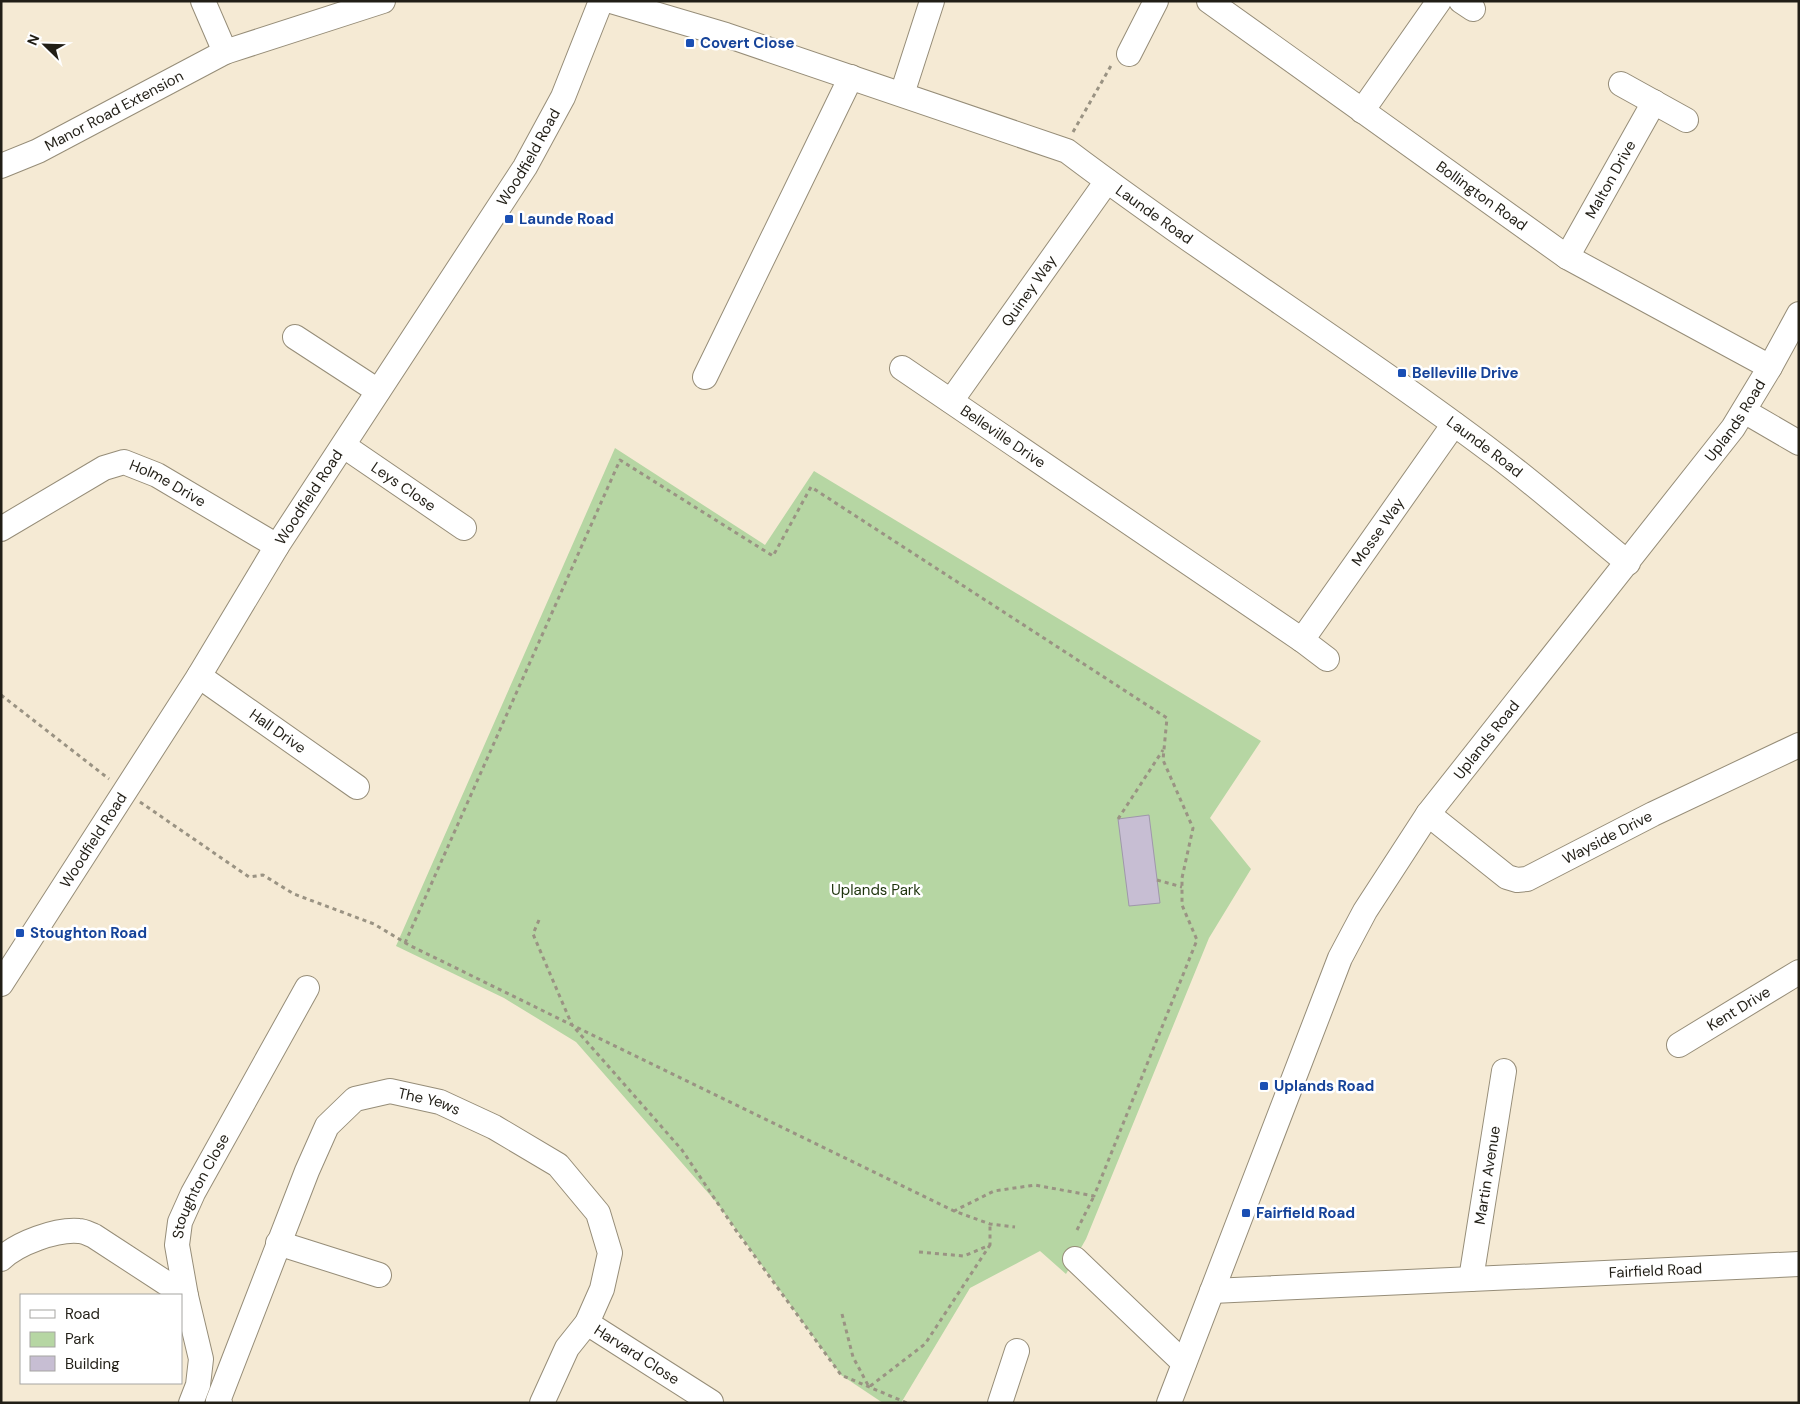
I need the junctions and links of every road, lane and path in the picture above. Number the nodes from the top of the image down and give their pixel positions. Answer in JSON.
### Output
{"nodes":[{"id":1,"x":203,"y":1,"type":"edge"},
{"id":2,"x":383,"y":1,"type":"edge"},
{"id":3,"x":601,"y":1,"type":"edge"},
{"id":4,"x":611,"y":1,"type":"edge"},
{"id":5,"x":932,"y":1,"type":"edge"},
{"id":6,"x":1156,"y":1,"type":"edge"},
{"id":7,"x":1209,"y":1,"type":"edge"},
{"id":8,"x":1439,"y":1,"type":"edge"},
{"id":9,"x":225,"y":52,"type":"junction"},
{"id":10,"x":1129,"y":54,"type":"joint"},
{"id":11,"x":851,"y":77,"type":"junction"},
{"id":12,"x":1621,"y":84,"type":"dead end"},
{"id":13,"x":902,"y":94,"type":"junction"},
{"id":14,"x":1654,"y":102,"type":"junction"},
{"id":15,"x":1362,"y":111,"type":"junction"},
{"id":16,"x":1686,"y":120,"type":"dead end"},
{"id":17,"x":1067,"y":151,"type":"junction"},
{"id":18,"x":1,"y":166,"type":"edge"},
{"id":19,"x":1107,"y":181,"type":"junction"},
{"id":20,"x":1567,"y":258,"type":"junction"},
{"id":21,"x":1799,"y":314,"type":"edge"},
{"id":22,"x":295,"y":337,"type":"dead end"},
{"id":23,"x":1770,"y":367,"type":"junction"},
{"id":24,"x":902,"y":368,"type":"dead end"},
{"id":25,"x":704,"y":377,"type":"dead end"},
{"id":26,"x":378,"y":391,"type":"junction"},
{"id":27,"x":951,"y":401,"type":"junction"},
{"id":28,"x":1744,"y":412,"type":"junction"},
{"id":29,"x":1454,"y":424,"type":"junction"},
{"id":30,"x":1799,"y":443,"type":"edge"},
{"id":31,"x":344,"y":446,"type":"junction"},
{"id":32,"x":464,"y":528,"type":"dead end"},
{"id":33,"x":1,"y":529,"type":"edge"},
{"id":34,"x":278,"y":546,"type":"junction"},
{"id":35,"x":1628,"y":563,"type":"junction"},
{"id":36,"x":1302,"y":640,"type":"junction"},
{"id":37,"x":1327,"y":659,"type":"dead end"},
{"id":38,"x":199,"y":676,"type":"junction"},
{"id":39,"x":1,"y":695,"type":"edge"},
{"id":40,"x":1799,"y":745,"type":"edge"},
{"id":41,"x":1164,"y":750,"type":"junction"},
{"id":42,"x":358,"y":787,"type":"dead end"},
{"id":43,"x":124,"y":791,"type":"junction"},
{"id":44,"x":1428,"y":814,"type":"junction"},
{"id":45,"x":1118,"y":819,"type":"dead end"},
{"id":46,"x":1157,"y":880,"type":"dead end"},
{"id":47,"x":1182,"y":887,"type":"junction"},
{"id":48,"x":539,"y":920,"type":"dead end"},
{"id":49,"x":405,"y":942,"type":"junction"},
{"id":50,"x":1799,"y":972,"type":"edge"},
{"id":51,"x":1,"y":984,"type":"edge"},
{"id":52,"x":307,"y":988,"type":"dead end"},
{"id":53,"x":572,"y":1024,"type":"junction"},
{"id":54,"x":1679,"y":1045,"type":"dead end"},
{"id":55,"x":1504,"y":1071,"type":"dead end"},
{"id":56,"x":1094,"y":1196,"type":"junction"},
{"id":57,"x":954,"y":1211,"type":"junction"},
{"id":58,"x":990,"y":1224,"type":"junction"},
{"id":59,"x":1015,"y":1227,"type":"dead end"},
{"id":60,"x":1077,"y":1230,"type":"dead end"},
{"id":61,"x":278,"y":1243,"type":"junction"},
{"id":62,"x":990,"y":1245,"type":"junction"},
{"id":63,"x":919,"y":1252,"type":"dead end"},
{"id":64,"x":1,"y":1258,"type":"edge"},
{"id":65,"x":1075,"y":1259,"type":"dead end"},
{"id":66,"x":1799,"y":1264,"type":"edge"},
{"id":67,"x":379,"y":1275,"type":"dead end"},
{"id":68,"x":1471,"y":1279,"type":"junction"},
{"id":69,"x":1212,"y":1291,"type":"junction"},
{"id":70,"x":186,"y":1296,"type":"junction"},
{"id":71,"x":842,"y":1314,"type":"dead end"},
{"id":72,"x":587,"y":1323,"type":"junction"},
{"id":73,"x":1017,"y":1351,"type":"dead end"},
{"id":74,"x":1184,"y":1363,"type":"junction"},
{"id":75,"x":868,"y":1386,"type":"junction"},
{"id":76,"x":711,"y":1402,"type":"edge"},
{"id":77,"x":192,"y":1403,"type":"edge"},
{"id":78,"x":220,"y":1403,"type":"edge"},
{"id":79,"x":542,"y":1403,"type":"edge"},
{"id":80,"x":907,"y":1403,"type":"edge"},
{"id":81,"x":1000,"y":1403,"type":"edge"},
{"id":82,"x":1169,"y":1403,"type":"edge"}],
"edges":[{"from":1,"to":9,"type":"street"},
{"from":2,"to":9,"type":"street"},
{"from":3,"to":26,"type":"street","name":"Woodfield Road"},
{"from":4,"to":11,"type":"street","name":"Launde Road"},
{"from":5,"to":13,"type":"street"},
{"from":6,"to":10,"type":"street"},
{"from":7,"to":15,"type":"street","name":"Bollington Road"},
{"from":8,"to":15,"type":"street"},
{"from":9,"to":18,"type":"street","name":"Manor Road Extension"},
{"from":10,"to":17,"type":"path"},
{"from":11,"to":13,"type":"street","name":"Launde Road"},
{"from":11,"to":25,"type":"street"},
{"from":12,"to":14,"type":"street"},
{"from":13,"to":17,"type":"street","name":"Launde Road"},
{"from":14,"to":16,"type":"street"},
{"from":14,"to":20,"type":"street","name":"Malton Drive"},
{"from":15,"to":20,"type":"street","name":"Bollington Road"},
{"from":17,"to":19,"type":"street","name":"Launde Road"},
{"from":19,"to":27,"type":"street","name":"Quiney Way"},
{"from":19,"to":29,"type":"street","name":"Launde Road"},
{"from":20,"to":23,"type":"street","name":"Bollington Road"},
{"from":21,"to":23,"type":"street","name":"Uplands Road"},
{"from":22,"to":26,"type":"street"},
{"from":23,"to":28,"type":"street","name":"Uplands Road"},
{"from":24,"to":27,"type":"street","name":"Belleville Drive"},
{"from":26,"to":31,"type":"street","name":"Woodfield Road"},
{"from":27,"to":36,"type":"street","name":"Belleville Drive"},
{"from":28,"to":30,"type":"street"},
{"from":28,"to":35,"type":"street","name":"Uplands Road"},
{"from":29,"to":35,"type":"street","name":"Launde Road"},
{"from":29,"to":36,"type":"street","name":"Mosse Way"},
{"from":31,"to":32,"type":"street","name":"Leys Close"},
{"from":31,"to":34,"type":"street","name":"Woodfield Road"},
{"from":33,"to":34,"type":"street","name":"Holme Drive"},
{"from":34,"to":38,"type":"street","name":"Woodfield Road"},
{"from":35,"to":44,"type":"street","name":"Uplands Road"},
{"from":36,"to":37,"type":"street","name":"Belleville Drive"},
{"from":38,"to":42,"type":"street","name":"Hall Drive"},
{"from":38,"to":43,"type":"street","name":"Woodfield Road"},
{"from":39,"to":43,"type":"path"},
{"from":40,"to":44,"type":"street","name":"Wayside Drive"},
{"from":41,"to":45,"type":"path"},
{"from":41,"to":47,"type":"path"},
{"from":41,"to":49,"type":"path"},
{"from":43,"to":49,"type":"path"},
{"from":43,"to":51,"type":"street","name":"Woodfield Road"},
{"from":44,"to":69,"type":"street","name":"Uplands Road"},
{"from":46,"to":47,"type":"path"},
{"from":47,"to":56,"type":"path"},
{"from":48,"to":53,"type":"path"},
{"from":49,"to":53,"type":"path"},
{"from":50,"to":54,"type":"street","name":"Kent Drive"},
{"from":52,"to":70,"type":"street","name":"Stoughton Close"},
{"from":53,"to":57,"type":"path"},
{"from":53,"to":75,"type":"path"},
{"from":55,"to":68,"type":"street","name":"Martin Avenue"},
{"from":56,"to":57,"type":"path"},
{"from":56,"to":60,"type":"path"},
{"from":57,"to":58,"type":"path"},
{"from":58,"to":59,"type":"path"},
{"from":58,"to":62,"type":"path"},
{"from":61,"to":67,"type":"street"},
{"from":61,"to":72,"type":"street","name":"The Yews"},
{"from":61,"to":78,"type":"street","name":"The Yews"},
{"from":62,"to":63,"type":"path"},
{"from":62,"to":75,"type":"path"},
{"from":64,"to":70,"type":"street"},
{"from":65,"to":74,"type":"street"},
{"from":66,"to":68,"type":"street","name":"Fairfield Road"},
{"from":68,"to":69,"type":"street","name":"Fairfield Road"},
{"from":69,"to":74,"type":"street","name":"Uplands Road"},
{"from":70,"to":77,"type":"street","name":"Stoughton Close"},
{"from":71,"to":75,"type":"path"},
{"from":72,"to":76,"type":"street","name":"Harvard Close"},
{"from":72,"to":79,"type":"street","name":"The Yews"},
{"from":73,"to":81,"type":"street"},
{"from":74,"to":82,"type":"street","name":"Uplands Road"},
{"from":75,"to":80,"type":"path"}]}
